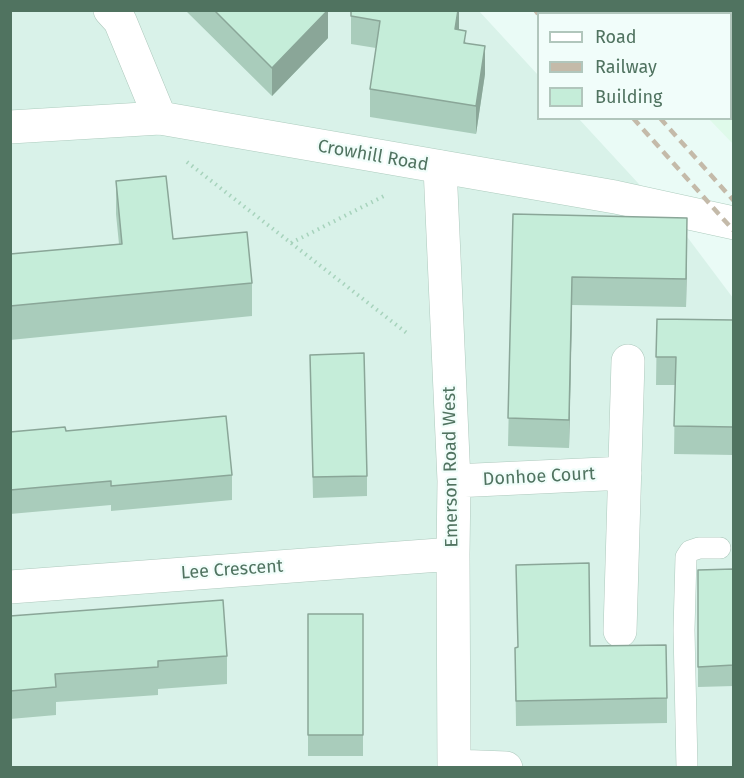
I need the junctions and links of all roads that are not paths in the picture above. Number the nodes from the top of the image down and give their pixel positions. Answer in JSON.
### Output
{"nodes":[{"id":1,"x":110,"y":10,"type":"edge"},
{"id":2,"x":160,"y":118,"type":"junction"},
{"id":3,"x":10,"y":127,"type":"edge"},
{"id":4,"x":440,"y":168,"type":"junction"},
{"id":5,"x":734,"y":223,"type":"edge"},
{"id":6,"x":628,"y":362,"type":"dead end"},
{"id":7,"x":625,"y":473,"type":"junction"},
{"id":8,"x":454,"y":481,"type":"junction"},
{"id":9,"x":720,"y":548,"type":"dead end"},
{"id":10,"x":453,"y":554,"type":"junction"},
{"id":11,"x":10,"y":587,"type":"edge"},
{"id":12,"x":620,"y":631,"type":"dead end"},
{"id":13,"x":454,"y":767,"type":"edge"},
{"id":14,"x":506,"y":768,"type":"edge"},
{"id":15,"x":687,"y":768,"type":"edge"}],
"edges":[{"from":1,"to":2,"type":"street"},
{"from":2,"to":3,"type":"street","name":"Crowhill Road"},
{"from":2,"to":4,"type":"street","name":"Crowhill Road"},
{"from":4,"to":5,"type":"street","name":"Crowhill Road"},
{"from":4,"to":8,"type":"street","name":"Emerson Road West"},
{"from":6,"to":7,"type":"street"},
{"from":7,"to":8,"type":"street","name":"Donhoe Court"},
{"from":7,"to":12,"type":"street"},
{"from":8,"to":10,"type":"street","name":"Emerson Road West"},
{"from":9,"to":15,"type":"lane"},
{"from":10,"to":11,"type":"street","name":"Lee Crescent"},
{"from":10,"to":13,"type":"street","name":"Emerson Road West"},
{"from":13,"to":14,"type":"street"}]}
